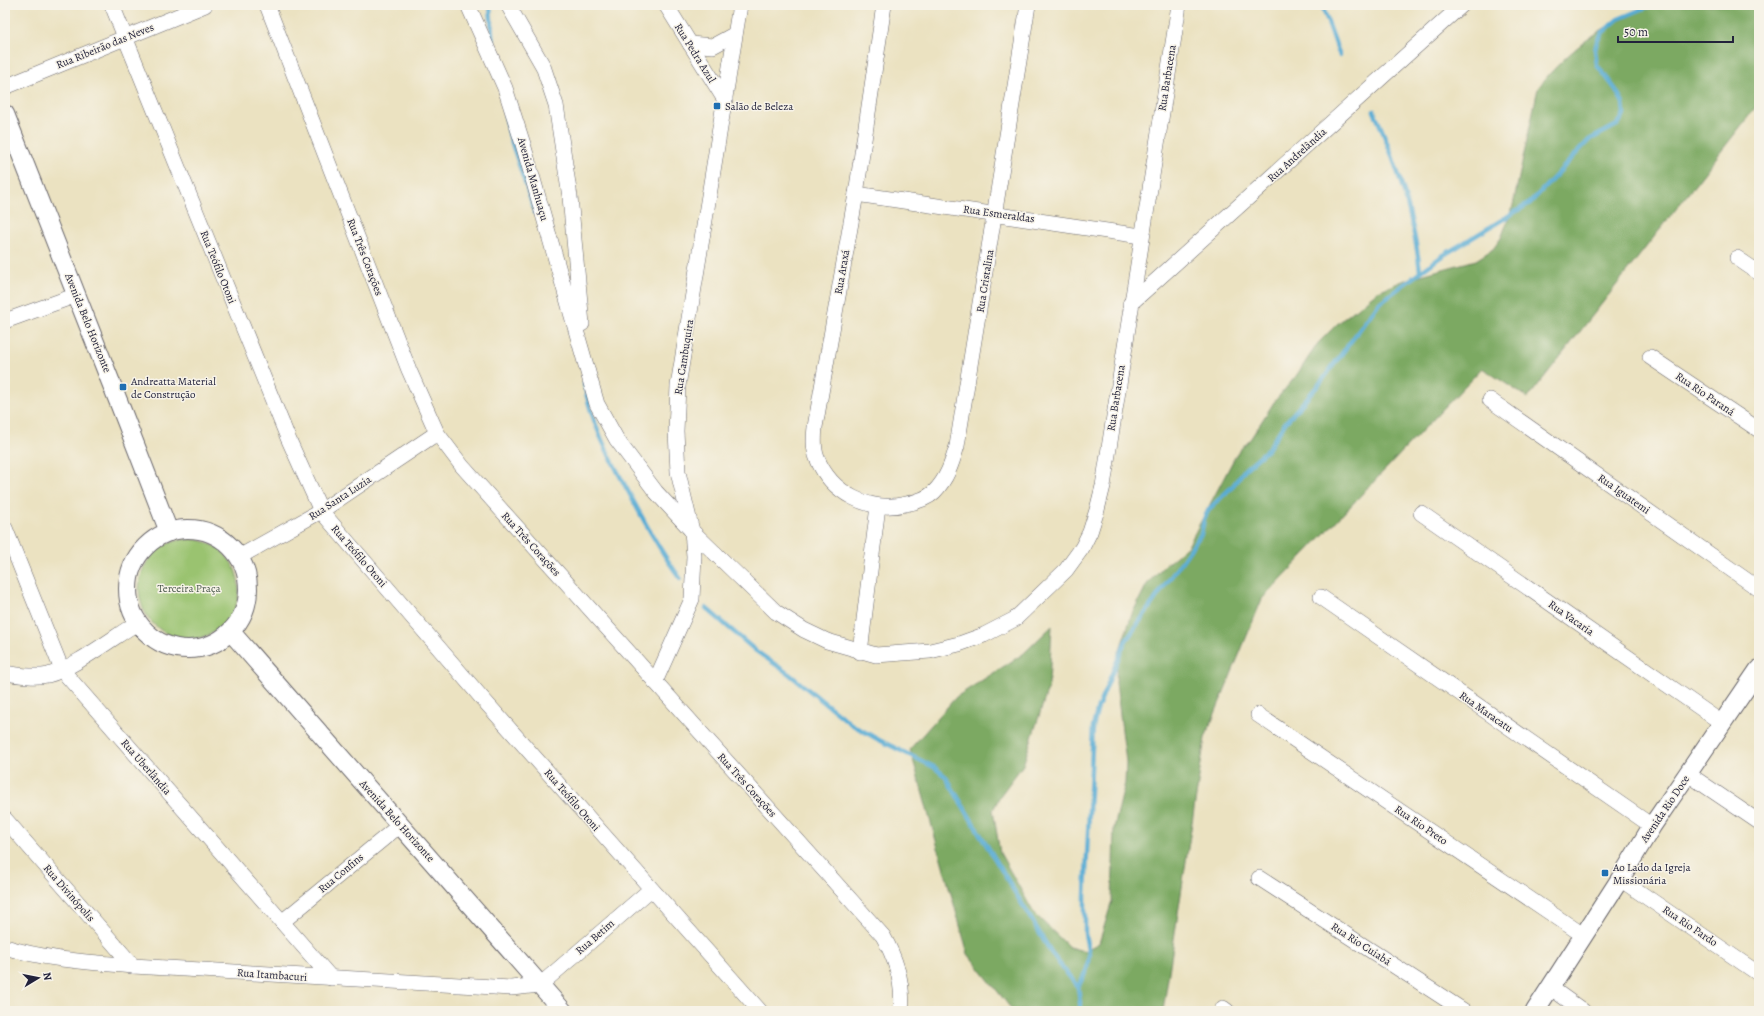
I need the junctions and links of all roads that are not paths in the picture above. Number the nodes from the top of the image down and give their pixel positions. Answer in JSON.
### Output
{"nodes":[{"id":1,"x":112,"y":5,"type":"edge"},
{"id":2,"x":205,"y":5,"type":"edge"},
{"id":3,"x":267,"y":5,"type":"edge"},
{"id":4,"x":468,"y":5,"type":"edge"},
{"id":5,"x":508,"y":5,"type":"edge"},
{"id":6,"x":666,"y":5,"type":"edge"},
{"id":7,"x":740,"y":5,"type":"edge"},
{"id":8,"x":884,"y":5,"type":"edge"},
{"id":9,"x":1028,"y":5,"type":"edge"},
{"id":10,"x":1179,"y":5,"type":"edge"},
{"id":11,"x":1462,"y":5,"type":"edge"},
{"id":12,"x":735,"y":34,"type":"junction"},
{"id":13,"x":124,"y":38,"type":"junction"},
{"id":14,"x":690,"y":44,"type":"junction"},
{"id":15,"x":5,"y":87,"type":"edge"},
{"id":16,"x":725,"y":100,"type":"junction"},
{"id":17,"x":5,"y":114,"type":"edge"},
{"id":18,"x":856,"y":194,"type":"junction"},
{"id":19,"x":995,"y":213,"type":"junction"},
{"id":20,"x":1141,"y":236,"type":"junction"},
{"id":21,"x":1737,"y":258,"type":"dead end"},
{"id":22,"x":1759,"y":273,"type":"edge"},
{"id":23,"x":77,"y":296,"type":"junction"},
{"id":24,"x":1130,"y":304,"type":"junction"},
{"id":25,"x":5,"y":321,"type":"edge"},
{"id":26,"x":585,"y":357,"type":"junction"},
{"id":27,"x":1650,"y":357,"type":"dead end"},
{"id":28,"x":1490,"y":400,"type":"dead end"},
{"id":29,"x":1759,"y":430,"type":"edge"},
{"id":30,"x":437,"y":433,"type":"junction"},
{"id":31,"x":878,"y":506,"type":"junction"},
{"id":32,"x":321,"y":511,"type":"junction"},
{"id":33,"x":1421,"y":513,"type":"dead end"},
{"id":34,"x":5,"y":528,"type":"edge"},
{"id":35,"x":169,"y":532,"type":"junction"},
{"id":36,"x":692,"y":532,"type":"junction"},
{"id":37,"x":239,"y":557,"type":"junction"},
{"id":38,"x":1759,"y":589,"type":"edge"},
{"id":39,"x":1322,"y":597,"type":"dead end"},
{"id":40,"x":137,"y":623,"type":"junction"},
{"id":41,"x":231,"y":632,"type":"junction"},
{"id":42,"x":860,"y":652,"type":"junction"},
{"id":43,"x":1759,"y":669,"type":"edge"},
{"id":44,"x":62,"y":670,"type":"junction"},
{"id":45,"x":5,"y":672,"type":"edge"},
{"id":46,"x":654,"y":682,"type":"junction"},
{"id":47,"x":1258,"y":715,"type":"dead end"},
{"id":48,"x":1722,"y":723,"type":"junction"},
{"id":49,"x":1688,"y":774,"type":"junction"},
{"id":50,"x":5,"y":819,"type":"edge"},
{"id":51,"x":1759,"y":822,"type":"edge"},
{"id":52,"x":400,"y":824,"type":"junction"},
{"id":53,"x":1652,"y":826,"type":"junction"},
{"id":54,"x":1259,"y":878,"type":"dead end"},
{"id":55,"x":1620,"y":879,"type":"junction"},
{"id":56,"x":650,"y":890,"type":"junction"},
{"id":57,"x":282,"y":922,"type":"junction"},
{"id":58,"x":1583,"y":935,"type":"junction"},
{"id":59,"x":5,"y":947,"type":"edge"},
{"id":60,"x":134,"y":966,"type":"junction"},
{"id":61,"x":1759,"y":974,"type":"edge"},
{"id":62,"x":332,"y":978,"type":"junction"},
{"id":63,"x":540,"y":985,"type":"junction"},
{"id":64,"x":1551,"y":988,"type":"junction"},
{"id":65,"x":563,"y":1011,"type":"edge"},
{"id":66,"x":760,"y":1011,"type":"edge"},
{"id":67,"x":901,"y":1011,"type":"edge"},
{"id":68,"x":1464,"y":1011,"type":"edge"},
{"id":69,"x":1535,"y":1011,"type":"edge"},
{"id":70,"x":1583,"y":1011,"type":"edge"}],
"edges":[{"from":1,"to":13,"type":"street","name":"Rua Teófilo Otoni"},
{"from":2,"to":13,"type":"street","name":"Rua Ribeirão das Neves"},
{"from":3,"to":30,"type":"street","name":"Rua Três Corações"},
{"from":4,"to":26,"type":"street","name":"Avenida Manhuaçu"},
{"from":5,"to":26,"type":"street","name":"Avenida Manhuaçu"},
{"from":6,"to":14,"type":"street","name":"Rua Pedra Azul"},
{"from":7,"to":12,"type":"street","name":"Rua Cambuquira"},
{"from":8,"to":18,"type":"street","name":"Rua Araxá"},
{"from":9,"to":19,"type":"street","name":"Rua Cristalina"},
{"from":10,"to":20,"type":"street","name":"Rua Barbacena"},
{"from":11,"to":24,"type":"street","name":"Rua Andrelândia"},
{"from":12,"to":14,"type":"street"},
{"from":12,"to":16,"type":"street","name":"Rua Cambuquira"},
{"from":13,"to":15,"type":"street","name":"Rua Ribeirão das Neves"},
{"from":13,"to":32,"type":"street","name":"Rua Teófilo Otoni"},
{"from":14,"to":16,"type":"street","name":"Rua Pedra Azul"},
{"from":16,"to":36,"type":"street","name":"Rua Cambuquira"},
{"from":17,"to":23,"type":"street","name":"Avenida Belo Horizonte"},
{"from":18,"to":19,"type":"street","name":"Rua Esmeraldas"},
{"from":18,"to":31,"type":"street","name":"Rua Araxá"},
{"from":19,"to":20,"type":"street","name":"Rua Esmeraldas"},
{"from":19,"to":31,"type":"street","name":"Rua Cristalina"},
{"from":20,"to":24,"type":"street","name":"Rua Barbacena"},
{"from":21,"to":22,"type":"street"},
{"from":23,"to":25,"type":"street"},
{"from":23,"to":35,"type":"street","name":"Avenida Belo Horizonte"},
{"from":24,"to":42,"type":"street","name":"Rua Barbacena"},
{"from":26,"to":36,"type":"street","name":"Avenida Manhuaçu"},
{"from":27,"to":29,"type":"street","name":"Rua Rio Paraná"},
{"from":28,"to":38,"type":"street","name":"Rua Iguatemi"},
{"from":30,"to":32,"type":"street","name":"Rua Santa Luzia"},
{"from":30,"to":46,"type":"street","name":"Rua Três Corações"},
{"from":31,"to":42,"type":"street"},
{"from":32,"to":37,"type":"street","name":"Rua Santa Luzia"},
{"from":32,"to":56,"type":"street","name":"Rua Teófilo Otoni"},
{"from":33,"to":48,"type":"street","name":"Rua Vacaria"},
{"from":34,"to":44,"type":"street","name":"Rua Uberlândia"},
{"from":35,"to":37,"type":"street"},
{"from":35,"to":40,"type":"street"},
{"from":36,"to":42,"type":"street"},
{"from":36,"to":46,"type":"street"},
{"from":37,"to":41,"type":"street"},
{"from":39,"to":53,"type":"street","name":"Rua Maracatu"},
{"from":40,"to":41,"type":"street"},
{"from":40,"to":44,"type":"street"},
{"from":41,"to":52,"type":"street","name":"Avenida Belo Horizonte"},
{"from":43,"to":48,"type":"street","name":"Avenida Rio Doce"},
{"from":44,"to":45,"type":"street"},
{"from":44,"to":57,"type":"street","name":"Rua Uberlândia"},
{"from":46,"to":67,"type":"street","name":"Rua Três Corações"},
{"from":47,"to":58,"type":"street","name":"Rua Rio Preto"},
{"from":48,"to":49,"type":"street","name":"Avenida Rio Doce"},
{"from":49,"to":51,"type":"street"},
{"from":49,"to":53,"type":"street","name":"Avenida Rio Doce"},
{"from":50,"to":60,"type":"street","name":"Rua Divinópolis"},
{"from":52,"to":57,"type":"street","name":"Rua Confins"},
{"from":52,"to":63,"type":"street","name":"Avenida Belo Horizonte"},
{"from":53,"to":55,"type":"street","name":"Avenida Rio Doce"},
{"from":54,"to":68,"type":"street","name":"Rua Rio Cuiabá"},
{"from":55,"to":58,"type":"street","name":"Avenida Rio Doce"},
{"from":55,"to":61,"type":"street","name":"Rua Rio Pardo"},
{"from":56,"to":63,"type":"street","name":"Rua Betim"},
{"from":56,"to":66,"type":"street","name":"Rua Teófilo Otoni"},
{"from":57,"to":62,"type":"street","name":"Rua Uberlândia"},
{"from":58,"to":64,"type":"street","name":"Avenida Rio Doce"},
{"from":59,"to":60,"type":"street","name":"Rua Itambacuri"},
{"from":60,"to":62,"type":"street","name":"Rua Itambacuri"},
{"from":62,"to":63,"type":"street","name":"Rua Itambacuri"},
{"from":63,"to":65,"type":"street","name":"Avenida Belo Horizonte"},
{"from":64,"to":69,"type":"street","name":"Avenida Rio Doce"},
{"from":64,"to":70,"type":"street"}]}
